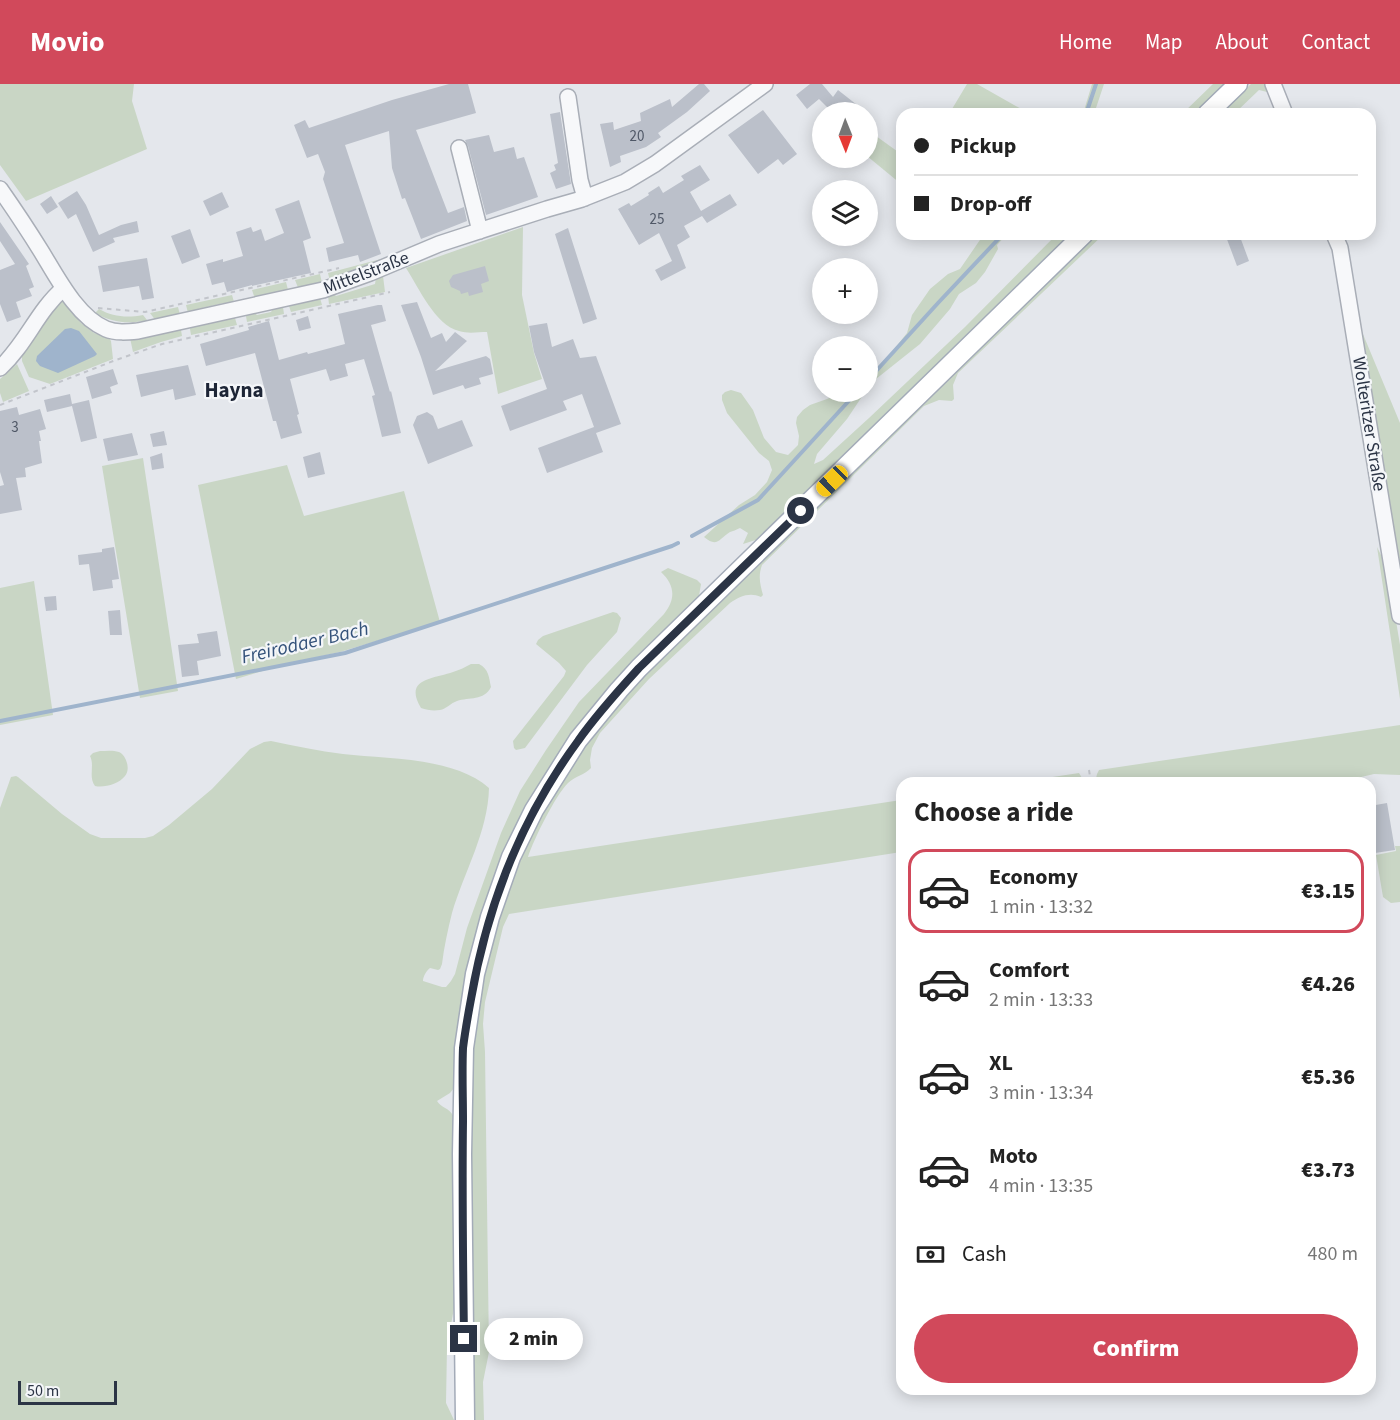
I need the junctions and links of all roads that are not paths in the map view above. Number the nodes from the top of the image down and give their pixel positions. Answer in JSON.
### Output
{"nodes":[{"id":1,"x":765,"y":84,"type":"edge"},
{"id":2,"x":1238,"y":84,"type":"edge"},
{"id":3,"x":1273,"y":84,"type":"edge"},
{"id":4,"x":568,"y":97,"type":"dead end"},
{"id":5,"x":1213,"y":108,"type":"edge"},
{"id":6,"x":1283,"y":108,"type":"edge"},
{"id":7,"x":459,"y":148,"type":"dead end"},
{"id":8,"x":0,"y":189,"type":"edge"},
{"id":9,"x":585,"y":198,"type":"junction"},
{"id":10,"x":480,"y":231,"type":"junction"},
{"id":11,"x":1078,"y":240,"type":"edge"},
{"id":12,"x":1337,"y":240,"type":"edge"},
{"id":13,"x":64,"y":288,"type":"junction"},
{"id":14,"x":0,"y":368,"type":"edge"},
{"id":15,"x":1400,"y":616,"type":"edge"},
{"id":16,"x":465,"y":1420,"type":"edge"}],
"edges":[{"from":1,"to":9,"type":"street","name":"Mittelstraße"},
{"from":2,"to":5,"type":"main road"},
{"from":3,"to":6,"type":"street"},
{"from":4,"to":9,"type":"street"},
{"from":7,"to":10,"type":"street"},
{"from":8,"to":13,"type":"street","name":"Mittelstraße"},
{"from":9,"to":10,"type":"street","name":"Mittelstraße"},
{"from":10,"to":13,"type":"street","name":"Mittelstraße"},
{"from":11,"to":16,"type":"main road"},
{"from":12,"to":15,"type":"street","name":"Wolteritzer Straße"},
{"from":13,"to":14,"type":"street"}]}
